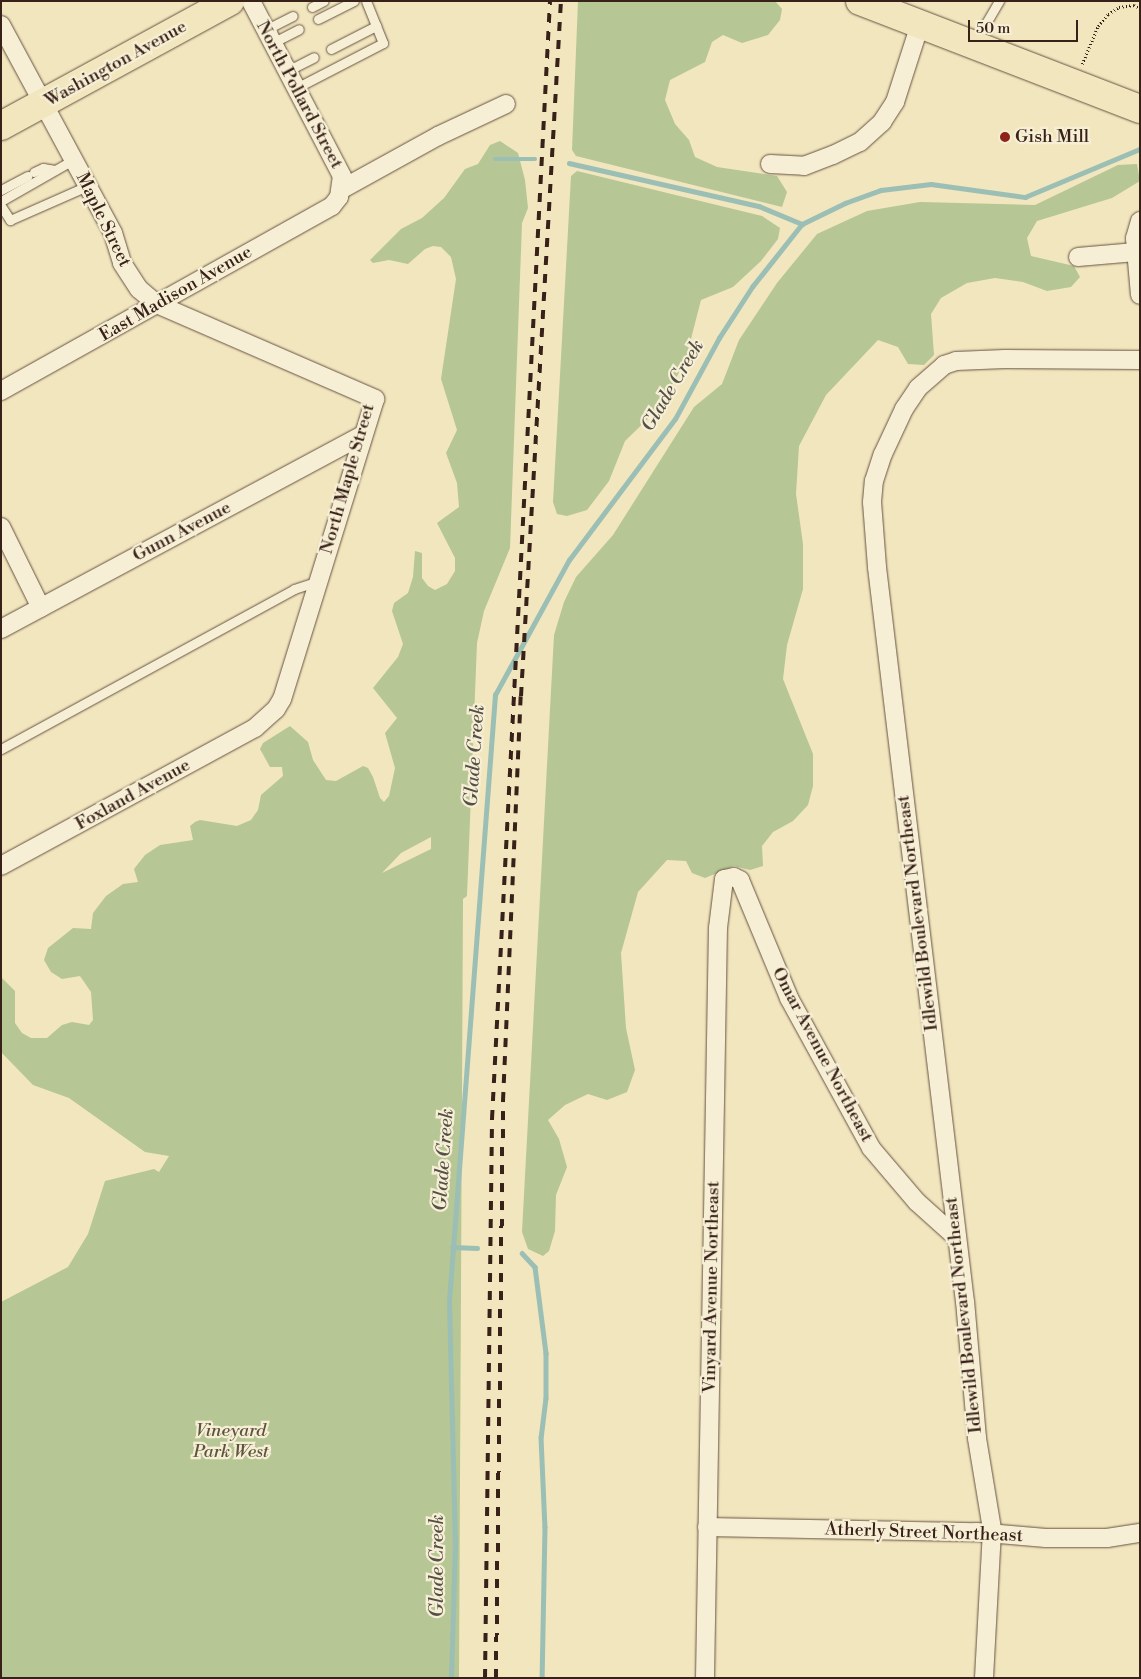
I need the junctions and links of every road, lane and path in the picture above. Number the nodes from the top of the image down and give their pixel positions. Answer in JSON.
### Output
{"nodes":[{"id":1,"x":230,"y":1,"type":"edge"},
{"id":2,"x":251,"y":1,"type":"edge"},
{"id":3,"x":324,"y":1,"type":"edge"},
{"id":4,"x":354,"y":1,"type":"edge"},
{"id":5,"x":366,"y":1,"type":"edge"},
{"id":6,"x":860,"y":1,"type":"edge"},
{"id":7,"x":999,"y":1,"type":"edge"},
{"id":8,"x":312,"y":7,"type":"dead end"},
{"id":9,"x":1140,"y":8,"type":"edge"},
{"id":10,"x":293,"y":16,"type":"dead end"},
{"id":11,"x":318,"y":19,"type":"dead end"},
{"id":12,"x":920,"y":24,"type":"junction"},
{"id":13,"x":1,"y":26,"type":"edge"},
{"id":14,"x":376,"y":26,"type":"junction"},
{"id":15,"x":299,"y":29,"type":"dead end"},
{"id":16,"x":268,"y":36,"type":"junction"},
{"id":17,"x":973,"y":45,"type":"junction"},
{"id":18,"x":331,"y":49,"type":"dead end"},
{"id":19,"x":314,"y":57,"type":"dead end"},
{"id":20,"x":287,"y":71,"type":"junction"},
{"id":21,"x":1074,"y":84,"type":"junction"},
{"id":22,"x":296,"y":88,"type":"junction"},
{"id":23,"x":42,"y":104,"type":"junction"},
{"id":24,"x":506,"y":104,"type":"dead end"},
{"id":25,"x":1140,"y":109,"type":"edge"},
{"id":26,"x":1,"y":126,"type":"edge"},
{"id":27,"x":73,"y":160,"type":"junction"},
{"id":28,"x":770,"y":164,"type":"dead end"},
{"id":29,"x":55,"y":170,"type":"junction"},
{"id":30,"x":87,"y":186,"type":"junction"},
{"id":31,"x":342,"y":189,"type":"junction"},
{"id":32,"x":1,"y":190,"type":"edge"},
{"id":33,"x":1,"y":201,"type":"edge"},
{"id":34,"x":1,"y":207,"type":"edge"},
{"id":35,"x":1140,"y":221,"type":"edge"},
{"id":36,"x":1136,"y":252,"type":"junction"},
{"id":37,"x":1078,"y":257,"type":"dead end"},
{"id":38,"x":1140,"y":295,"type":"edge"},
{"id":39,"x":157,"y":304,"type":"junction"},
{"id":40,"x":1140,"y":360,"type":"edge"},
{"id":41,"x":1,"y":391,"type":"edge"},
{"id":42,"x":363,"y":435,"type":"junction"},
{"id":43,"x":1,"y":527,"type":"edge"},
{"id":44,"x":318,"y":581,"type":"junction"},
{"id":45,"x":41,"y":608,"type":"junction"},
{"id":46,"x":1,"y":629,"type":"edge"},
{"id":47,"x":263,"y":722,"type":"joint"},
{"id":48,"x":1,"y":749,"type":"edge"},
{"id":49,"x":1,"y":866,"type":"edge"},
{"id":50,"x":720,"y":897,"type":"joint"},
{"id":51,"x":956,"y":1237,"type":"junction"},
{"id":52,"x":707,"y":1527,"type":"junction"},
{"id":53,"x":1140,"y":1533,"type":"edge"},
{"id":54,"x":993,"y":1534,"type":"junction"},
{"id":55,"x":705,"y":1678,"type":"edge"},
{"id":56,"x":984,"y":1678,"type":"edge"}],
"edges":[{"from":1,"to":23,"type":"main road","name":"Washington Avenue"},
{"from":2,"to":16,"type":"street","name":"North Pollard Street"},
{"from":3,"to":8,"type":"lane"},
{"from":4,"to":11,"type":"lane"},
{"from":5,"to":14,"type":"lane"},
{"from":6,"to":12,"type":"main road"},
{"from":7,"to":17,"type":"lane"},
{"from":9,"to":21,"type":"path"},
{"from":10,"to":16,"type":"lane"},
{"from":12,"to":17,"type":"main road"},
{"from":12,"to":28,"type":"street"},
{"from":13,"to":23,"type":"street","name":"Maple Street"},
{"from":14,"to":18,"type":"lane"},
{"from":14,"to":22,"type":"lane"},
{"from":15,"to":16,"type":"lane"},
{"from":16,"to":20,"type":"street","name":"North Pollard Street"},
{"from":17,"to":21,"type":"main road"},
{"from":19,"to":20,"type":"lane"},
{"from":20,"to":22,"type":"street","name":"North Pollard Street"},
{"from":21,"to":25,"type":"main road"},
{"from":22,"to":31,"type":"street","name":"North Pollard Street"},
{"from":23,"to":26,"type":"main road","name":"Washington Avenue"},
{"from":23,"to":27,"type":"street","name":"Maple Street"},
{"from":24,"to":31,"type":"street"},
{"from":27,"to":29,"type":"lane"},
{"from":27,"to":30,"type":"street","name":"Maple Street"},
{"from":29,"to":32,"type":"lane"},
{"from":29,"to":33,"type":"lane"},
{"from":30,"to":34,"type":"lane"},
{"from":30,"to":39,"type":"street","name":"Maple Street"},
{"from":31,"to":39,"type":"street","name":"East Madison Avenue"},
{"from":35,"to":36,"type":"street"},
{"from":36,"to":37,"type":"street"},
{"from":36,"to":38,"type":"street"},
{"from":39,"to":41,"type":"street","name":"East Madison Avenue"},
{"from":39,"to":42,"type":"street","name":"North Maple Street"},
{"from":40,"to":51,"type":"street","name":"Idlewild Boulevard Northeast"},
{"from":42,"to":44,"type":"street","name":"North Maple Street"},
{"from":42,"to":45,"type":"street","name":"Gunn Avenue"},
{"from":43,"to":45,"type":"street"},
{"from":44,"to":47,"type":"street","name":"North Maple Street"},
{"from":44,"to":48,"type":"lane"},
{"from":45,"to":46,"type":"street","name":"Gunn Avenue"},
{"from":47,"to":49,"type":"street","name":"Foxland Avenue"},
{"from":50,"to":51,"type":"street","name":"Omar Avenue Northeast"},
{"from":50,"to":52,"type":"street","name":"Vinyard Avenue Northeast"},
{"from":51,"to":54,"type":"street","name":"Idlewild Boulevard Northeast"},
{"from":52,"to":54,"type":"street","name":"Atherly Street Northeast"},
{"from":52,"to":55,"type":"street","name":"Vinyard Avenue Northeast"},
{"from":53,"to":54,"type":"street","name":"Atherly Street Northeast"},
{"from":54,"to":56,"type":"street","name":"Idlewild Boulevard Northeast"}]}
